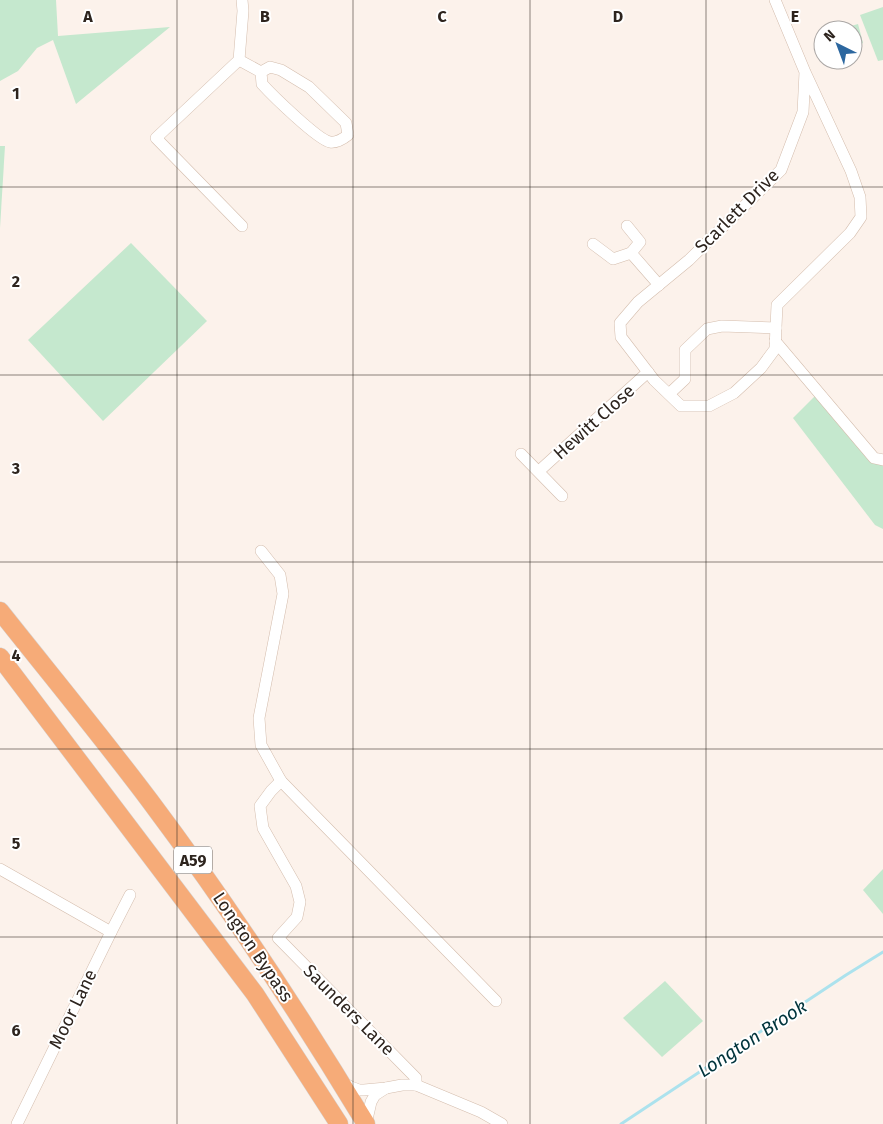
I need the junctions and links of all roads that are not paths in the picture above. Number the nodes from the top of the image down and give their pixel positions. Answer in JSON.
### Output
{"nodes":[{"id":1,"x":242,"y":0,"type":"edge"},
{"id":2,"x":775,"y":0,"type":"edge"},
{"id":3,"x":239,"y":60,"type":"junction"},
{"id":4,"x":261,"y":72,"type":"junction"},
{"id":5,"x":805,"y":72,"type":"junction"},
{"id":6,"x":242,"y":226,"type":"dead end"},
{"id":7,"x":626,"y":226,"type":"dead end"},
{"id":8,"x":593,"y":244,"type":"dead end"},
{"id":9,"x":631,"y":254,"type":"junction"},
{"id":10,"x":659,"y":285,"type":"junction"},
{"id":11,"x":776,"y":328,"type":"junction"},
{"id":12,"x":775,"y":342,"type":"junction"},
{"id":13,"x":648,"y":372,"type":"junction"},
{"id":14,"x":669,"y":394,"type":"junction"},
{"id":15,"x":521,"y":454,"type":"dead end"},
{"id":16,"x":883,"y":460,"type":"edge"},
{"id":17,"x":539,"y":472,"type":"junction"},
{"id":18,"x":562,"y":496,"type":"dead end"},
{"id":19,"x":261,"y":550,"type":"dead end"},
{"id":20,"x":0,"y":611,"type":"edge"},
{"id":21,"x":0,"y":657,"type":"edge"},
{"id":22,"x":282,"y":780,"type":"junction"},
{"id":23,"x":0,"y":869,"type":"edge"},
{"id":24,"x":130,"y":895,"type":"dead end"},
{"id":25,"x":111,"y":932,"type":"junction"},
{"id":26,"x":496,"y":1001,"type":"dead end"},
{"id":27,"x":416,"y":1081,"type":"junction"},
{"id":28,"x":341,"y":1082,"type":"junction"},
{"id":29,"x":386,"y":1088,"type":"junction"},
{"id":30,"x":17,"y":1124,"type":"edge"},
{"id":31,"x":339,"y":1124,"type":"edge"},
{"id":32,"x":366,"y":1124,"type":"edge"},
{"id":33,"x":502,"y":1124,"type":"edge"}],
"edges":[{"from":1,"to":3,"type":"street"},
{"from":2,"to":5,"type":"street"},
{"from":3,"to":4,"type":"street"},
{"from":3,"to":6,"type":"street"},
{"from":4,"to":4,"type":"street"},
{"from":5,"to":10,"type":"street","name":"Scarlett Drive"},
{"from":5,"to":11,"type":"street"},
{"from":7,"to":9,"type":"street"},
{"from":8,"to":9,"type":"street"},
{"from":9,"to":10,"type":"street"},
{"from":10,"to":13,"type":"street","name":"Scarlett Drive"},
{"from":11,"to":12,"type":"street"},
{"from":11,"to":14,"type":"street"},
{"from":12,"to":14,"type":"street"},
{"from":12,"to":16,"type":"street"},
{"from":13,"to":14,"type":"street"},
{"from":13,"to":17,"type":"street","name":"Hewitt Close"},
{"from":15,"to":17,"type":"street","name":"Hewitt Close"},
{"from":17,"to":18,"type":"street","name":"Hewitt Close"},
{"from":19,"to":22,"type":"street"},
{"from":20,"to":28,"type":"highway","name":"Longton Bypass","number":"A59"},
{"from":21,"to":31,"type":"highway","name":"Longton Bypass","number":"A59"},
{"from":22,"to":26,"type":"street"},
{"from":22,"to":27,"type":"street","name":"Saunders Lane"},
{"from":23,"to":25,"type":"street"},
{"from":24,"to":25,"type":"street","name":"Moor Lane"},
{"from":25,"to":30,"type":"street","name":"Moor Lane"},
{"from":27,"to":29,"type":"street","name":"Saunders Lane"},
{"from":27,"to":33,"type":"street","name":"Saunders Lane"},
{"from":28,"to":29,"type":"street","name":"Saunders Lane"},
{"from":28,"to":32,"type":"highway","name":"Longton Bypass","number":"A59"},
{"from":29,"to":32,"type":"street"}]}
